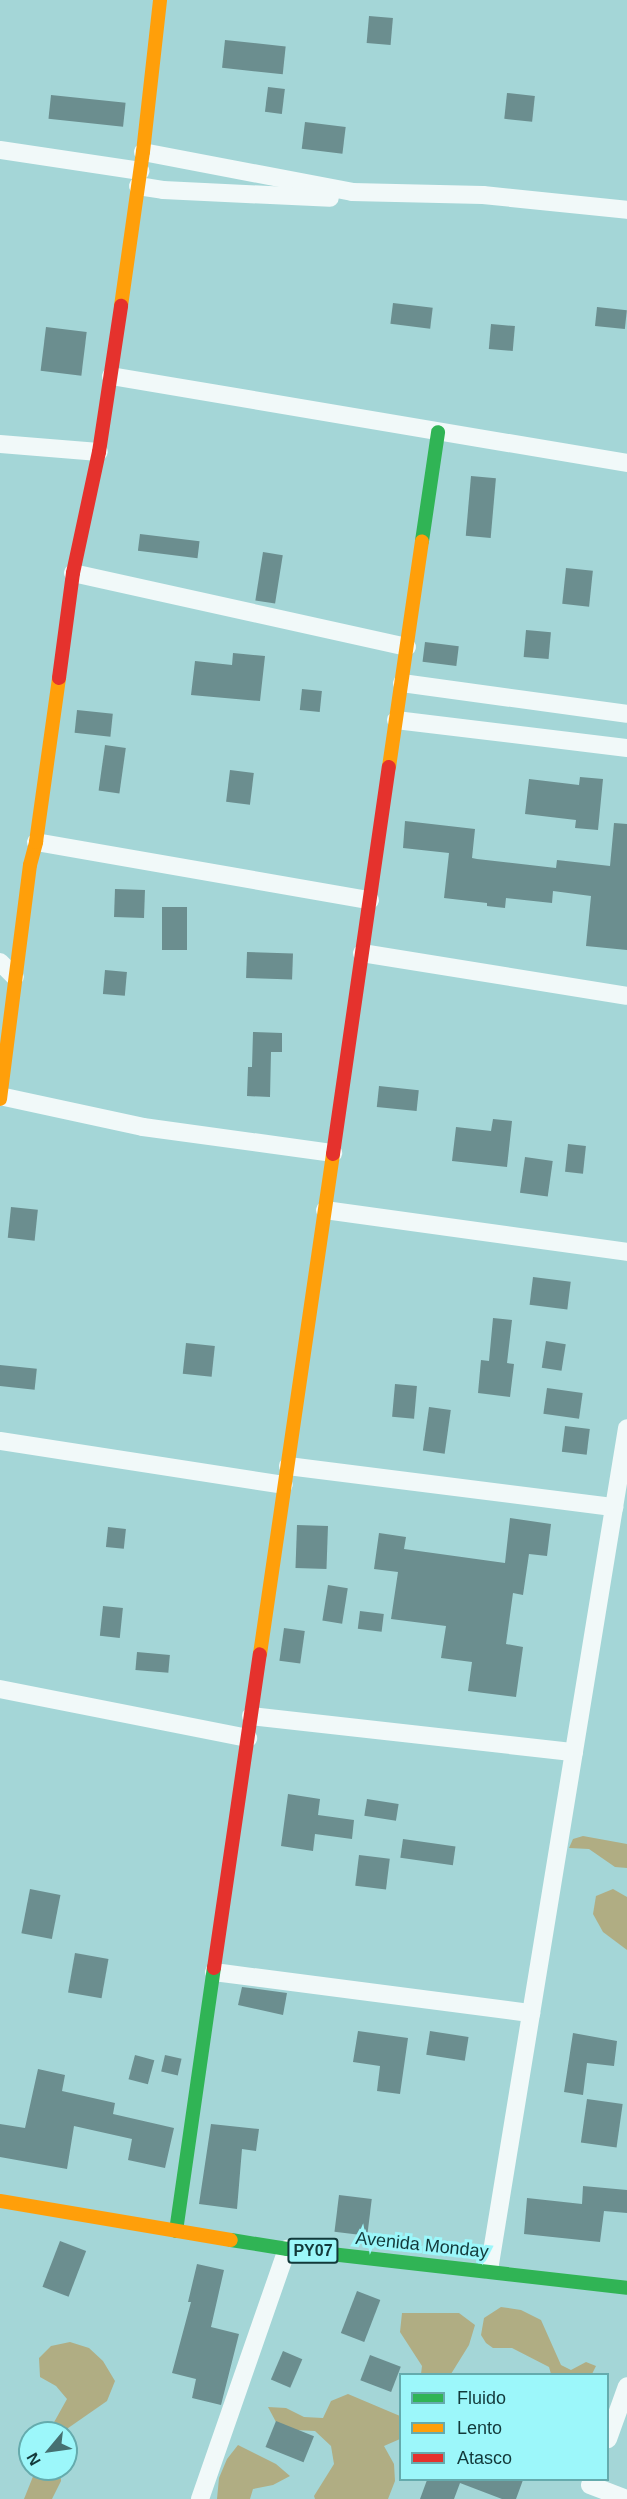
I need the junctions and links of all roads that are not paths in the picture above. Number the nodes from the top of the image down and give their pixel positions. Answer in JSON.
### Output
{"nodes":[{"id":1,"x":160,"y":0,"type":"edge"},
{"id":2,"x":0,"y":150,"type":"edge"},
{"id":3,"x":143,"y":152,"type":"junction"},
{"id":4,"x":139,"y":178,"type":"junction"},
{"id":5,"x":352,"y":192,"type":"junction"},
{"id":6,"x":627,"y":210,"type":"edge"},
{"id":7,"x":111,"y":375,"type":"junction"},
{"id":8,"x":438,"y":432,"type":"junction"},
{"id":9,"x":0,"y":444,"type":"edge"},
{"id":10,"x":99,"y":452,"type":"junction"},
{"id":11,"x":627,"y":463,"type":"edge"},
{"id":12,"x":73,"y":573,"type":"junction"},
{"id":13,"x":407,"y":647,"type":"junction"},
{"id":14,"x":402,"y":683,"type":"junction"},
{"id":15,"x":627,"y":714,"type":"edge"},
{"id":16,"x":396,"y":720,"type":"junction"},
{"id":17,"x":627,"y":748,"type":"edge"},
{"id":18,"x":36,"y":842,"type":"junction"},
{"id":19,"x":370,"y":900,"type":"junction"},
{"id":20,"x":362,"y":953,"type":"junction"},
{"id":21,"x":0,"y":962,"type":"edge"},
{"id":22,"x":15,"y":978,"type":"junction"},
{"id":23,"x":627,"y":996,"type":"edge"},
{"id":24,"x":0,"y":1097,"type":"edge"},
{"id":25,"x":333,"y":1153,"type":"junction"},
{"id":26,"x":325,"y":1210,"type":"junction"},
{"id":27,"x":627,"y":1252,"type":"edge"},
{"id":28,"x":627,"y":1428,"type":"edge"},
{"id":29,"x":0,"y":1441,"type":"edge"},
{"id":30,"x":288,"y":1466,"type":"junction"},
{"id":31,"x":284,"y":1485,"type":"junction"},
{"id":32,"x":614,"y":1507,"type":"junction"},
{"id":33,"x":0,"y":1689,"type":"edge"},
{"id":34,"x":251,"y":1716,"type":"junction"},
{"id":35,"x":248,"y":1738,"type":"junction"},
{"id":36,"x":574,"y":1752,"type":"junction"},
{"id":37,"x":214,"y":1972,"type":"junction"},
{"id":38,"x":531,"y":2013,"type":"junction"},
{"id":39,"x":0,"y":2201,"type":"edge"},
{"id":40,"x":176,"y":2231,"type":"junction"},
{"id":41,"x":287,"y":2249,"type":"junction"},
{"id":42,"x":489,"y":2270,"type":"junction"},
{"id":43,"x":627,"y":2288,"type":"edge"},
{"id":44,"x":627,"y":2386,"type":"edge"},
{"id":45,"x":609,"y":2436,"type":"edge"},
{"id":46,"x":589,"y":2488,"type":"edge"},
{"id":47,"x":200,"y":2499,"type":"edge"},
{"id":48,"x":626,"y":2499,"type":"edge"}],
"edges":[{"from":1,"to":3,"type":"main road"},
{"from":2,"to":4,"type":"street"},
{"from":3,"to":4,"type":"main road"},
{"from":3,"to":5,"type":"street"},
{"from":4,"to":5,"type":"street"},
{"from":4,"to":7,"type":"main road"},
{"from":5,"to":6,"type":"street"},
{"from":7,"to":8,"type":"street"},
{"from":7,"to":10,"type":"main road"},
{"from":8,"to":11,"type":"street"},
{"from":8,"to":13,"type":"main road"},
{"from":9,"to":10,"type":"street"},
{"from":10,"to":12,"type":"main road"},
{"from":12,"to":13,"type":"street"},
{"from":12,"to":18,"type":"main road"},
{"from":13,"to":14,"type":"main road"},
{"from":14,"to":15,"type":"street"},
{"from":14,"to":16,"type":"main road"},
{"from":16,"to":17,"type":"street"},
{"from":16,"to":19,"type":"main road"},
{"from":18,"to":19,"type":"street"},
{"from":18,"to":22,"type":"main road"},
{"from":19,"to":20,"type":"main road"},
{"from":20,"to":23,"type":"street"},
{"from":20,"to":25,"type":"main road"},
{"from":21,"to":22,"type":"street"},
{"from":22,"to":24,"type":"main road"},
{"from":24,"to":25,"type":"street"},
{"from":25,"to":26,"type":"main road"},
{"from":26,"to":27,"type":"street"},
{"from":26,"to":30,"type":"main road"},
{"from":28,"to":32,"type":"street"},
{"from":29,"to":31,"type":"street"},
{"from":30,"to":31,"type":"main road"},
{"from":30,"to":32,"type":"street"},
{"from":31,"to":34,"type":"main road"},
{"from":32,"to":36,"type":"street"},
{"from":33,"to":35,"type":"street"},
{"from":34,"to":35,"type":"main road"},
{"from":34,"to":36,"type":"street"},
{"from":35,"to":37,"type":"main road"},
{"from":36,"to":38,"type":"street"},
{"from":37,"to":38,"type":"street"},
{"from":37,"to":40,"type":"main road"},
{"from":38,"to":42,"type":"street"},
{"from":39,"to":40,"type":"main road","name":"Avenida Monday","number":"PY07"},
{"from":40,"to":41,"type":"main road","name":"Avenida Monday","number":"PY07"},
{"from":41,"to":42,"type":"main road","name":"Avenida Monday","number":"PY07"},
{"from":41,"to":47,"type":"street"},
{"from":42,"to":43,"type":"main road","name":"Avenida Monday","number":"PY07"},
{"from":44,"to":45,"type":"street"},
{"from":46,"to":48,"type":"street"}]}
